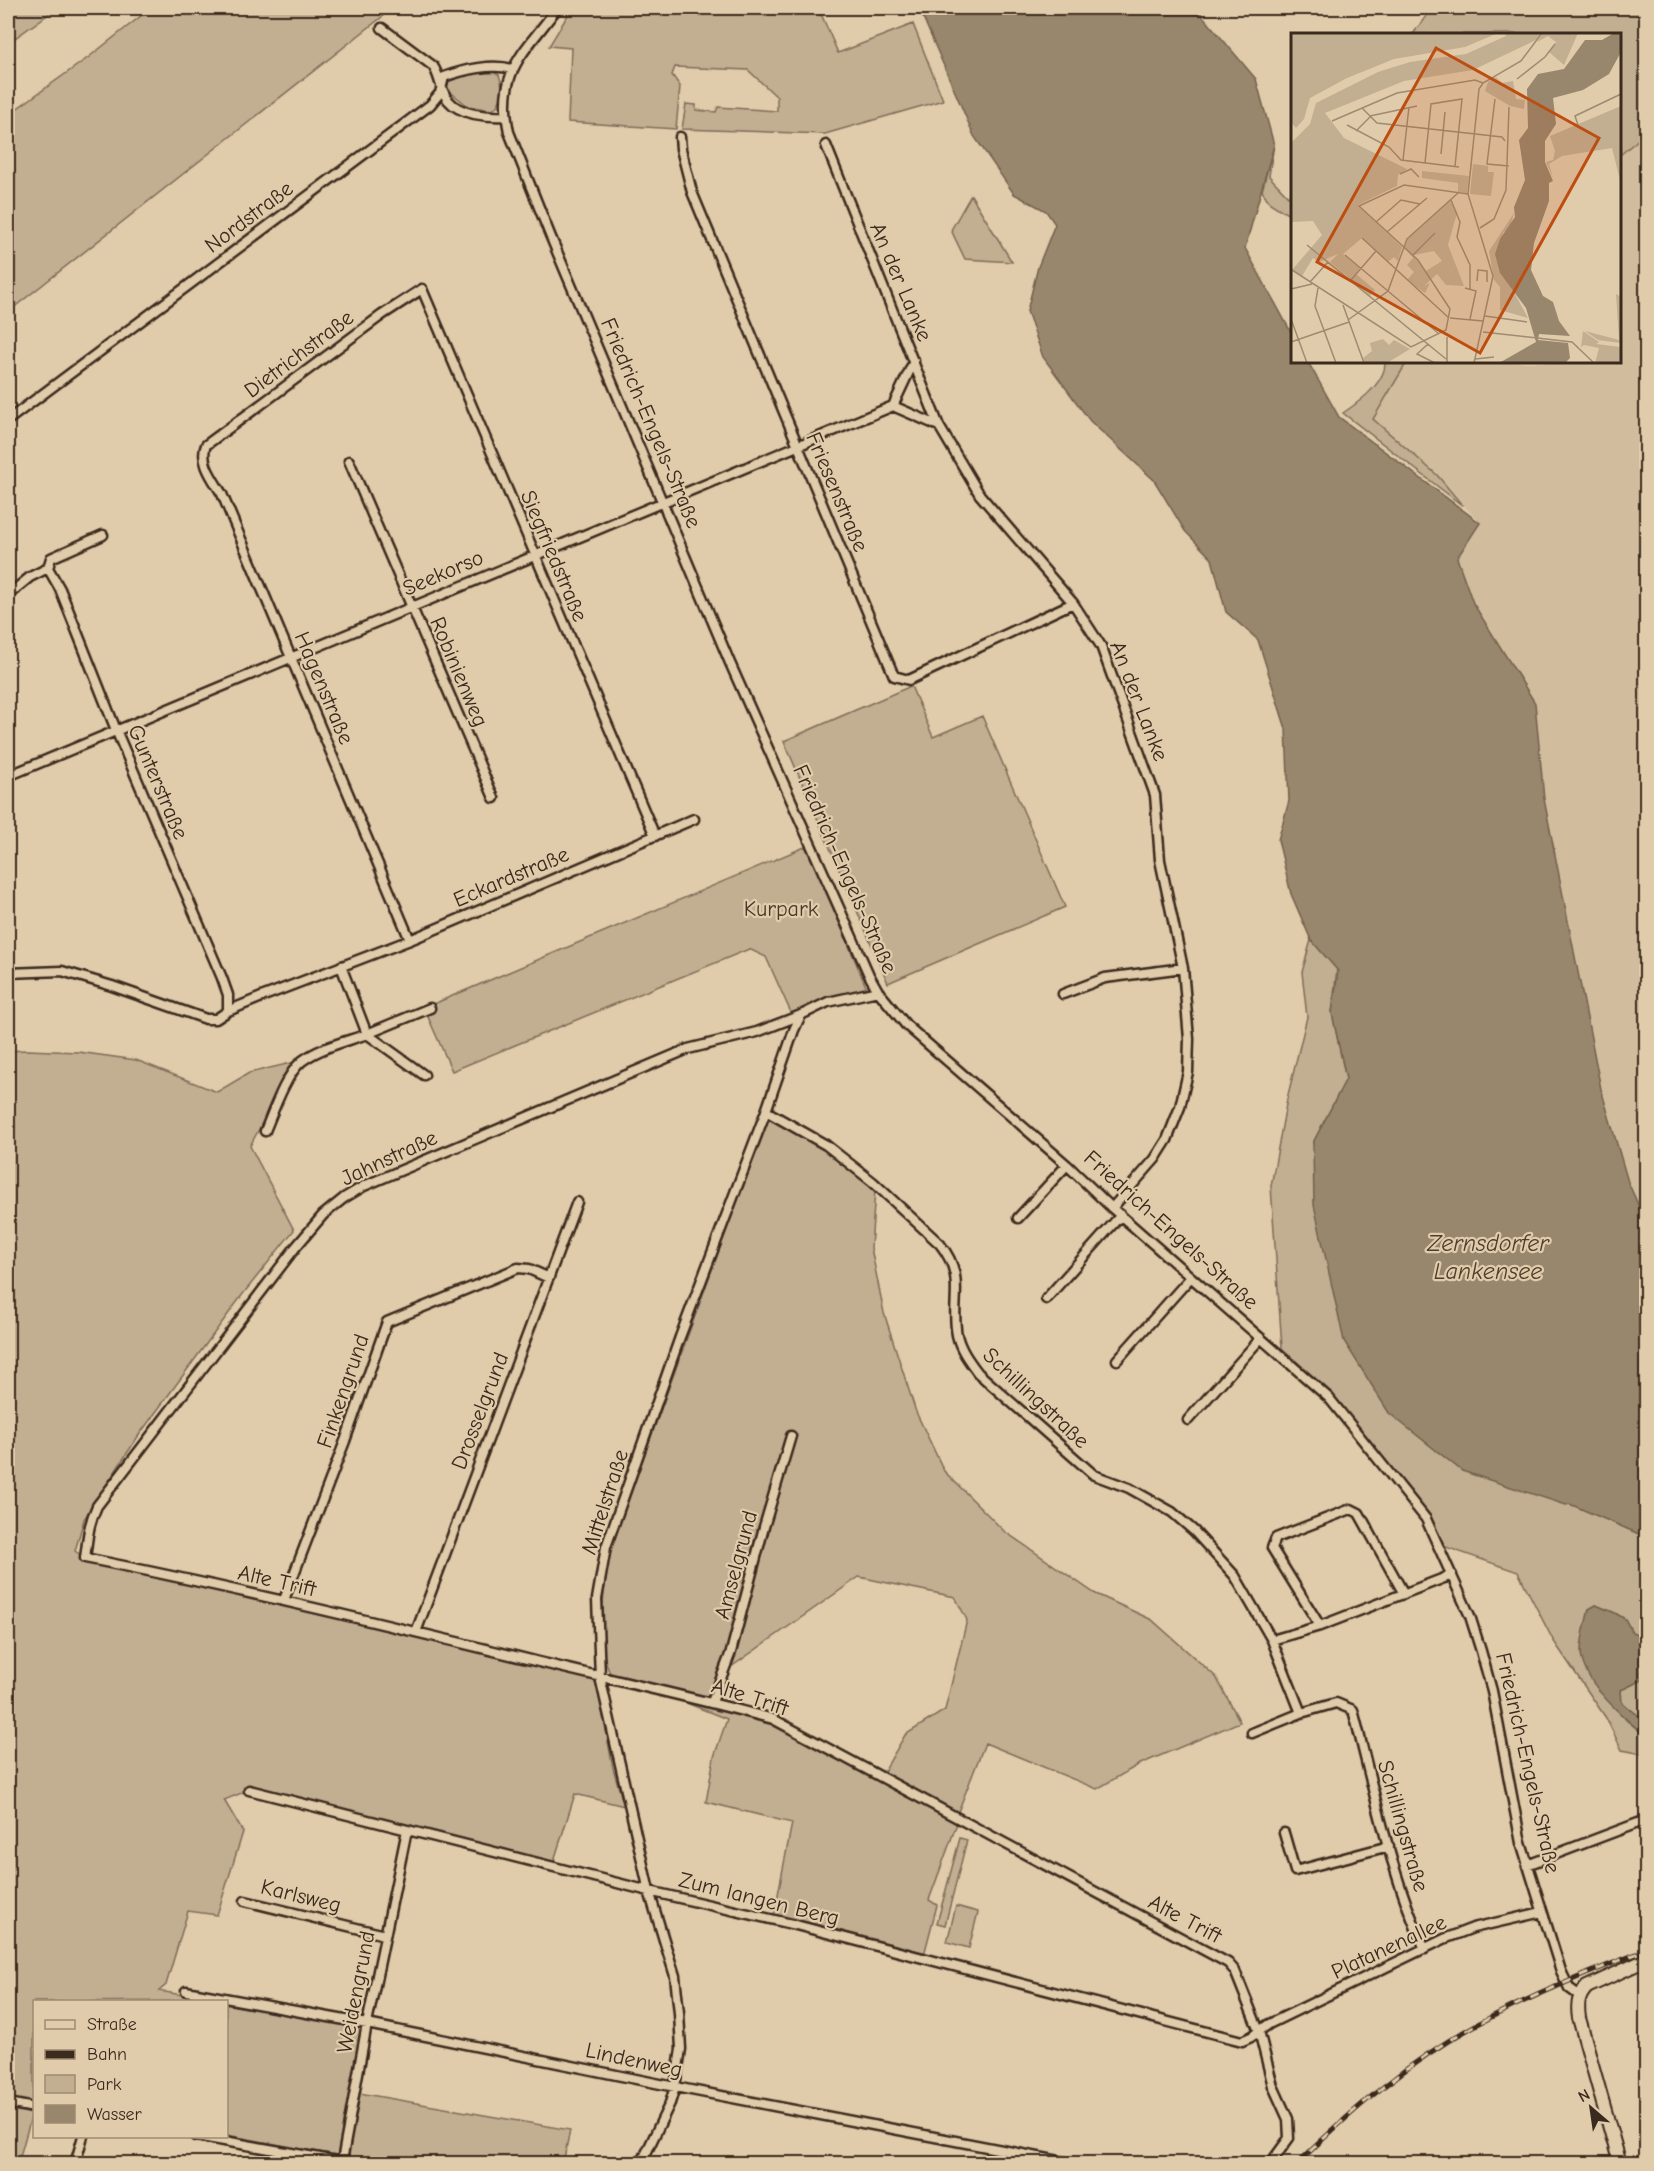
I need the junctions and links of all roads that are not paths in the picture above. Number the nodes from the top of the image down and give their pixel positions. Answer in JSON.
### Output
{"nodes":[{"id":1,"x":557,"y":8,"type":"edge"},
{"id":2,"x":381,"y":28,"type":"dead end"},
{"id":3,"x":512,"y":69,"type":"junction"},
{"id":4,"x":440,"y":84,"type":"junction"},
{"id":5,"x":505,"y":116,"type":"junction"},
{"id":6,"x":680,"y":137,"type":"dead end"},
{"id":7,"x":826,"y":145,"type":"dead end"},
{"id":8,"x":422,"y":289,"type":"joint"},
{"id":9,"x":914,"y":361,"type":"junction"},
{"id":10,"x":894,"y":406,"type":"junction"},
{"id":11,"x":8,"y":420,"type":"edge"},
{"id":12,"x":939,"y":426,"type":"junction"},
{"id":13,"x":797,"y":445,"type":"junction"},
{"id":14,"x":203,"y":453,"type":"joint"},
{"id":15,"x":349,"y":461,"type":"dead end"},
{"id":16,"x":662,"y":502,"type":"junction"},
{"id":17,"x":103,"y":535,"type":"dead end"},
{"id":18,"x":534,"y":555,"type":"junction"},
{"id":19,"x":48,"y":568,"type":"junction"},
{"id":20,"x":8,"y":596,"type":"edge"},
{"id":21,"x":1073,"y":603,"type":"junction"},
{"id":22,"x":411,"y":606,"type":"junction"},
{"id":23,"x":292,"y":657,"type":"junction"},
{"id":24,"x":116,"y":730,"type":"junction"},
{"id":25,"x":8,"y":776,"type":"edge"},
{"id":26,"x":494,"y":798,"type":"dead end"},
{"id":27,"x":694,"y":819,"type":"dead end"},
{"id":28,"x":655,"y":836,"type":"junction"},
{"id":29,"x":410,"y":939,"type":"junction"},
{"id":30,"x":341,"y":966,"type":"junction"},
{"id":31,"x":1183,"y":968,"type":"junction"},
{"id":32,"x":8,"y":974,"type":"edge"},
{"id":33,"x":878,"y":992,"type":"junction"},
{"id":34,"x":1063,"y":994,"type":"dead end"},
{"id":35,"x":430,"y":1008,"type":"dead end"},
{"id":36,"x":228,"y":1011,"type":"junction"},
{"id":37,"x":801,"y":1015,"type":"junction"},
{"id":38,"x":367,"y":1034,"type":"junction"},
{"id":39,"x":424,"y":1075,"type":"dead end"},
{"id":40,"x":766,"y":1111,"type":"junction"},
{"id":41,"x":265,"y":1131,"type":"dead end"},
{"id":42,"x":1067,"y":1165,"type":"junction"},
{"id":43,"x":577,"y":1202,"type":"dead end"},
{"id":44,"x":1112,"y":1208,"type":"junction"},
{"id":45,"x":1121,"y":1215,"type":"junction"},
{"id":46,"x":1018,"y":1218,"type":"dead end"},
{"id":47,"x":1191,"y":1277,"type":"junction"},
{"id":48,"x":549,"y":1278,"type":"junction"},
{"id":49,"x":1046,"y":1299,"type":"dead end"},
{"id":50,"x":1261,"y":1338,"type":"junction"},
{"id":51,"x":1117,"y":1360,"type":"dead end"},
{"id":52,"x":1188,"y":1420,"type":"dead end"},
{"id":53,"x":791,"y":1436,"type":"dead end"},
{"id":54,"x":85,"y":1558,"type":"joint"},
{"id":55,"x":1452,"y":1575,"type":"junction"},
{"id":56,"x":1404,"y":1594,"type":"junction"},
{"id":57,"x":284,"y":1600,"type":"junction"},
{"id":58,"x":1320,"y":1626,"type":"junction"},
{"id":59,"x":416,"y":1632,"type":"junction"},
{"id":60,"x":1272,"y":1640,"type":"junction"},
{"id":61,"x":600,"y":1677,"type":"junction"},
{"id":62,"x":712,"y":1702,"type":"junction"},
{"id":63,"x":1301,"y":1713,"type":"junction"},
{"id":64,"x":1252,"y":1733,"type":"dead end"},
{"id":65,"x":249,"y":1790,"type":"dead end"},
{"id":66,"x":1647,"y":1820,"type":"edge"},
{"id":67,"x":407,"y":1830,"type":"junction"},
{"id":68,"x":1284,"y":1833,"type":"dead end"},
{"id":69,"x":1389,"y":1845,"type":"junction"},
{"id":70,"x":1527,"y":1865,"type":"junction"},
{"id":71,"x":649,"y":1891,"type":"junction"},
{"id":72,"x":245,"y":1901,"type":"dead end"},
{"id":73,"x":1542,"y":1912,"type":"junction"},
{"id":74,"x":385,"y":1935,"type":"junction"},
{"id":75,"x":1425,"y":1949,"type":"junction"},
{"id":76,"x":1647,"y":1960,"type":"edge"},
{"id":77,"x":186,"y":1991,"type":"dead end"},
{"id":78,"x":1580,"y":1996,"type":"junction"},
{"id":79,"x":367,"y":2024,"type":"junction"},
{"id":80,"x":1258,"y":2031,"type":"junction"},
{"id":81,"x":675,"y":2087,"type":"junction"},
{"id":82,"x":8,"y":2103,"type":"edge"},
{"id":83,"x":33,"y":2108,"type":"edge"},
{"id":84,"x":82,"y":2138,"type":"edge"},
{"id":85,"x":208,"y":2138,"type":"edge"},
{"id":86,"x":342,"y":2161,"type":"junction"},
{"id":87,"x":75,"y":2163,"type":"edge"},
{"id":88,"x":354,"y":2163,"type":"edge"},
{"id":89,"x":641,"y":2163,"type":"edge"},
{"id":90,"x":1075,"y":2163,"type":"edge"},
{"id":91,"x":1270,"y":2163,"type":"edge"},
{"id":92,"x":1620,"y":2163,"type":"edge"}],
"edges":[{"from":1,"to":3,"type":"street","name":"Friedrich-Engels-Straße"},
{"from":2,"to":4,"type":"street"},
{"from":3,"to":4,"type":"street"},
{"from":3,"to":5,"type":"street","name":"Friedrich-Engels-Straße"},
{"from":4,"to":5,"type":"street"},
{"from":4,"to":11,"type":"street","name":"Nordstraße"},
{"from":5,"to":16,"type":"street","name":"Friedrich-Engels-Straße"},
{"from":6,"to":13,"type":"street","name":"Friesenstraße"},
{"from":7,"to":9,"type":"street","name":"An der Lanke"},
{"from":8,"to":14,"type":"street","name":"Dietrichstraße"},
{"from":8,"to":18,"type":"street","name":"Siegfriedstraße"},
{"from":9,"to":10,"type":"street"},
{"from":9,"to":12,"type":"street","name":"An der Lanke"},
{"from":10,"to":12,"type":"street"},
{"from":10,"to":13,"type":"street","name":"Seekorso"},
{"from":12,"to":21,"type":"street","name":"An der Lanke"},
{"from":13,"to":16,"type":"street","name":"Seekorso"},
{"from":13,"to":21,"type":"street","name":"Friesenstraße"},
{"from":14,"to":23,"type":"street","name":"Hagenstraße"},
{"from":15,"to":22,"type":"street","name":"Robinienweg"},
{"from":16,"to":18,"type":"street","name":"Seekorso"},
{"from":16,"to":33,"type":"street","name":"Friedrich-Engels-Straße"},
{"from":17,"to":19,"type":"street"},
{"from":18,"to":22,"type":"street","name":"Seekorso"},
{"from":18,"to":28,"type":"street","name":"Siegfriedstraße"},
{"from":19,"to":20,"type":"street"},
{"from":19,"to":24,"type":"street","name":"Gunterstraße"},
{"from":21,"to":31,"type":"street","name":"An der Lanke"},
{"from":22,"to":23,"type":"street","name":"Seekorso"},
{"from":22,"to":26,"type":"street","name":"Robinienweg"},
{"from":23,"to":24,"type":"street","name":"Seekorso"},
{"from":23,"to":29,"type":"street","name":"Hagenstraße"},
{"from":24,"to":25,"type":"street","name":"Seekorso"},
{"from":24,"to":36,"type":"street","name":"Gunterstraße"},
{"from":27,"to":28,"type":"street","name":"Eckardstraße"},
{"from":28,"to":29,"type":"street","name":"Eckardstraße"},
{"from":29,"to":30,"type":"street","name":"Eckardstraße"},
{"from":30,"to":36,"type":"street","name":"Eckardstraße"},
{"from":30,"to":38,"type":"street"},
{"from":31,"to":34,"type":"street"},
{"from":31,"to":44,"type":"street","name":"An der Lanke"},
{"from":32,"to":36,"type":"street","name":"Eckardstraße"},
{"from":33,"to":37,"type":"street"},
{"from":33,"to":42,"type":"street","name":"Friedrich-Engels-Straße"},
{"from":35,"to":38,"type":"street"},
{"from":37,"to":40,"type":"street","name":"Mittelstraße"},
{"from":37,"to":54,"type":"street","name":"Jahnstraße"},
{"from":38,"to":39,"type":"street"},
{"from":38,"to":41,"type":"street"},
{"from":40,"to":60,"type":"street","name":"Schillingstraße"},
{"from":40,"to":61,"type":"street","name":"Mittelstraße"},
{"from":42,"to":44,"type":"street","name":"Friedrich-Engels-Straße"},
{"from":42,"to":46,"type":"street"},
{"from":43,"to":48,"type":"street","name":"Drosselgrund"},
{"from":44,"to":45,"type":"street","name":"Friedrich-Engels-Straße"},
{"from":45,"to":47,"type":"street","name":"Friedrich-Engels-Straße"},
{"from":45,"to":49,"type":"street"},
{"from":47,"to":50,"type":"street","name":"Friedrich-Engels-Straße"},
{"from":47,"to":51,"type":"street"},
{"from":48,"to":57,"type":"street","name":"Finkengrund"},
{"from":48,"to":59,"type":"street","name":"Drosselgrund"},
{"from":50,"to":52,"type":"street"},
{"from":50,"to":55,"type":"street","name":"Friedrich-Engels-Straße"},
{"from":53,"to":62,"type":"street","name":"Amselgrund"},
{"from":54,"to":57,"type":"street","name":"Alte Trift"},
{"from":55,"to":56,"type":"street"},
{"from":55,"to":70,"type":"street","name":"Friedrich-Engels-Straße"},
{"from":56,"to":58,"type":"street"},
{"from":56,"to":58,"type":"street"},
{"from":57,"to":59,"type":"street","name":"Alte Trift"},
{"from":58,"to":60,"type":"street"},
{"from":59,"to":61,"type":"street","name":"Alte Trift"},
{"from":60,"to":63,"type":"street","name":"Schillingstraße"},
{"from":61,"to":62,"type":"street","name":"Alte Trift"},
{"from":61,"to":71,"type":"street","name":"Mittelstraße"},
{"from":62,"to":80,"type":"street","name":"Alte Trift"},
{"from":63,"to":64,"type":"street"},
{"from":63,"to":69,"type":"street","name":"Schillingstraße"},
{"from":65,"to":67,"type":"street","name":"Zum langen Berg"},
{"from":66,"to":70,"type":"street"},
{"from":67,"to":71,"type":"street","name":"Zum langen Berg"},
{"from":67,"to":74,"type":"street","name":"Weidengrund"},
{"from":68,"to":69,"type":"street"},
{"from":69,"to":75,"type":"street","name":"Schillingstraße"},
{"from":70,"to":73,"type":"street","name":"Friedrich-Engels-Straße"},
{"from":71,"to":80,"type":"street","name":"Zum langen Berg"},
{"from":71,"to":81,"type":"street","name":"Mittelstraße"},
{"from":72,"to":74,"type":"street","name":"Karlsweg"},
{"from":73,"to":75,"type":"street","name":"Platanenallee"},
{"from":73,"to":78,"type":"street","name":"Friedrich-Engels-Straße"},
{"from":74,"to":79,"type":"street","name":"Weidengrund"},
{"from":75,"to":80,"type":"street","name":"Platanenallee"},
{"from":76,"to":78,"type":"street"},
{"from":77,"to":79,"type":"street","name":"Lindenweg"},
{"from":78,"to":92,"type":"street"},
{"from":79,"to":81,"type":"street","name":"Lindenweg"},
{"from":79,"to":86,"type":"street","name":"Weidengrund"},
{"from":80,"to":91,"type":"street","name":"Alte Trift"},
{"from":81,"to":89,"type":"street","name":"Mittelstraße"},
{"from":81,"to":90,"type":"street","name":"Lindenweg"},
{"from":82,"to":83,"type":"street"},
{"from":84,"to":87,"type":"street"},
{"from":85,"to":86,"type":"street"},
{"from":86,"to":88,"type":"street"}]}
